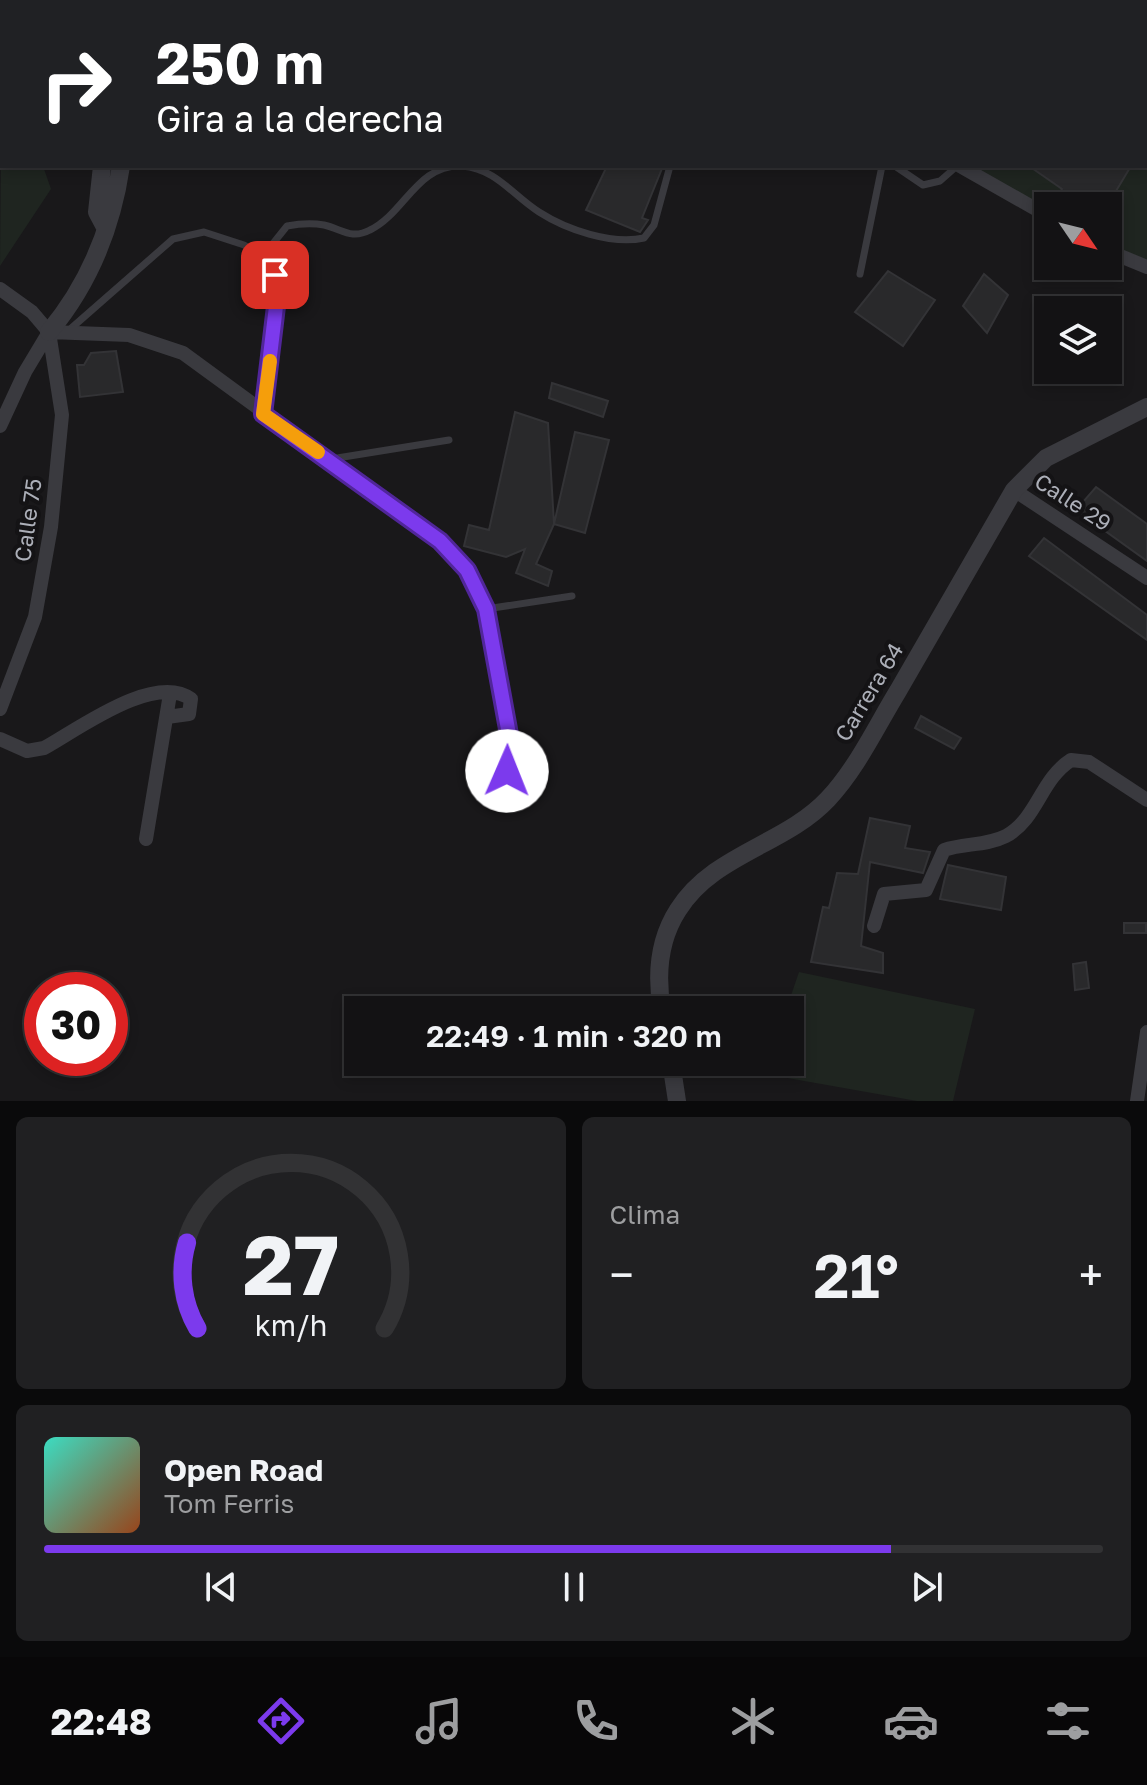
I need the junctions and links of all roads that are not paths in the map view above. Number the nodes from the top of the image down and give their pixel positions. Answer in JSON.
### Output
{"nodes":[{"id":1,"x":448,"y":168,"type":"edge"},
{"id":2,"x":465,"y":168,"type":"edge"},
{"id":3,"x":669,"y":168,"type":"edge"},
{"id":4,"x":882,"y":168,"type":"edge"},
{"id":5,"x":898,"y":168,"type":"edge"},
{"id":6,"x":956,"y":168,"type":"edge"},
{"id":7,"x":968,"y":168,"type":"edge"},
{"id":8,"x":120,"y":171,"type":"edge"},
{"id":9,"x":100,"y":172,"type":"edge"},
{"id":10,"x":989,"y":172,"type":"edge"},
{"id":11,"x":1034,"y":206,"type":"edge"},
{"id":12,"x":106,"y":229,"type":"junction"},
{"id":13,"x":263,"y":256,"type":"junction"},
{"id":14,"x":1122,"y":257,"type":"edge"},
{"id":15,"x":1147,"y":267,"type":"edge"},
{"id":16,"x":860,"y":274,"type":"dead end"},
{"id":17,"x":0,"y":289,"type":"edge"},
{"id":18,"x":58,"y":332,"type":"junction"},
{"id":19,"x":1147,"y":407,"type":"edge"},
{"id":20,"x":263,"y":414,"type":"junction"},
{"id":21,"x":0,"y":426,"type":"edge"},
{"id":22,"x":449,"y":440,"type":"dead end"},
{"id":23,"x":329,"y":459,"type":"junction"},
{"id":24,"x":1014,"y":490,"type":"junction"},
{"id":25,"x":1147,"y":578,"type":"edge"},
{"id":26,"x":572,"y":596,"type":"dead end"},
{"id":27,"x":486,"y":609,"type":"junction"},
{"id":28,"x":170,"y":694,"type":"junction"},
{"id":29,"x":0,"y":709,"type":"edge"},
{"id":30,"x":167,"y":717,"type":"junction"},
{"id":31,"x":0,"y":739,"type":"edge"},
{"id":32,"x":507,"y":771,"type":"dead end"},
{"id":33,"x":1147,"y":800,"type":"edge"},
{"id":34,"x":146,"y":839,"type":"dead end"},
{"id":35,"x":874,"y":926,"type":"dead end"},
{"id":36,"x":660,"y":996,"type":"edge"},
{"id":37,"x":1147,"y":1032,"type":"edge"},
{"id":38,"x":673,"y":1076,"type":"edge"},
{"id":39,"x":677,"y":1101,"type":"edge"},
{"id":40,"x":1137,"y":1101,"type":"edge"}],
"edges":[{"from":1,"to":13,"type":"lane"},
{"from":2,"to":3,"type":"lane"},
{"from":4,"to":16,"type":"lane"},
{"from":5,"to":6,"type":"lane"},
{"from":7,"to":10,"type":"street"},
{"from":8,"to":9,"type":"street"},
{"from":8,"to":12,"type":"street"},
{"from":9,"to":12,"type":"street"},
{"from":10,"to":11,"type":"street"},
{"from":12,"to":18,"type":"street"},
{"from":13,"to":18,"type":"lane"},
{"from":13,"to":20,"type":"lane"},
{"from":14,"to":15,"type":"street"},
{"from":17,"to":18,"type":"street"},
{"from":18,"to":20,"type":"street"},
{"from":18,"to":21,"type":"street"},
{"from":18,"to":29,"type":"street","name":"Calle 75"},
{"from":19,"to":24,"type":"street","name":"Carrera 64"},
{"from":20,"to":23,"type":"street"},
{"from":22,"to":23,"type":"lane"},
{"from":23,"to":27,"type":"street"},
{"from":24,"to":25,"type":"street","name":"Calle 29"},
{"from":24,"to":36,"type":"street","name":"Carrera 64"},
{"from":26,"to":27,"type":"lane"},
{"from":27,"to":32,"type":"street"},
{"from":28,"to":30,"type":"street"},
{"from":28,"to":30,"type":"street"},
{"from":28,"to":31,"type":"street"},
{"from":30,"to":34,"type":"street"},
{"from":33,"to":35,"type":"street"},
{"from":37,"to":40,"type":"street"},
{"from":38,"to":39,"type":"street"}]}
